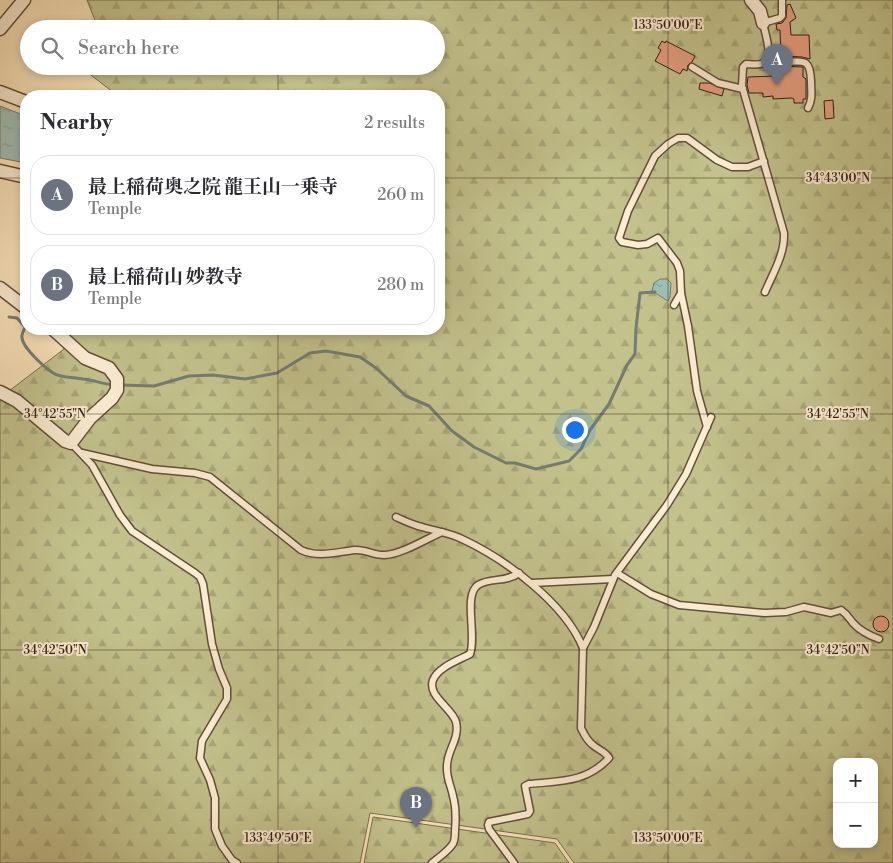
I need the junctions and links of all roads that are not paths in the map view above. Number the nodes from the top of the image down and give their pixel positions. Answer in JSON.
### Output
{"nodes":[{"id":1,"x":24,"y":0,"type":"edge"},
{"id":2,"x":751,"y":0,"type":"edge"},
{"id":3,"x":782,"y":0,"type":"edge"},
{"id":4,"x":763,"y":23,"type":"junction"},
{"id":5,"x":0,"y":29,"type":"edge"},
{"id":6,"x":769,"y":54,"type":"junction"},
{"id":7,"x":692,"y":67,"type":"dead end"},
{"id":8,"x":743,"y":89,"type":"junction"},
{"id":9,"x":0,"y":92,"type":"edge"},
{"id":10,"x":20,"y":100,"type":"edge"},
{"id":11,"x":808,"y":108,"type":"dead end"},
{"id":12,"x":764,"y":161,"type":"junction"},
{"id":13,"x":0,"y":171,"type":"edge"},
{"id":14,"x":20,"y":176,"type":"edge"},
{"id":15,"x":0,"y":288,"type":"edge"},
{"id":16,"x":765,"y":292,"type":"dead end"},
{"id":17,"x":681,"y":293,"type":"junction"},
{"id":18,"x":20,"y":303,"type":"edge"},
{"id":19,"x":674,"y":305,"type":"dead end"},
{"id":20,"x":60,"y":335,"type":"edge"},
{"id":21,"x":0,"y":392,"type":"edge"},
{"id":22,"x":711,"y":416,"type":"dead end"},
{"id":23,"x":707,"y":427,"type":"junction"},
{"id":24,"x":71,"y":443,"type":"junction"},
{"id":25,"x":80,"y":453,"type":"junction"},
{"id":26,"x":396,"y":517,"type":"dead end"},
{"id":27,"x":442,"y":532,"type":"junction"},
{"id":28,"x":519,"y":573,"type":"junction"},
{"id":29,"x":615,"y":576,"type":"junction"},
{"id":30,"x":532,"y":583,"type":"junction"},
{"id":31,"x":878,"y":639,"type":"dead end"},
{"id":32,"x":583,"y":648,"type":"junction"},
{"id":33,"x":237,"y":863,"type":"edge"},
{"id":34,"x":432,"y":863,"type":"edge"},
{"id":35,"x":514,"y":863,"type":"edge"}],
"edges":[{"from":1,"to":5,"type":"street"},
{"from":2,"to":4,"type":"street"},
{"from":3,"to":4,"type":"lane"},
{"from":4,"to":6,"type":"lane"},
{"from":6,"to":8,"type":"lane"},
{"from":6,"to":11,"type":"lane"},
{"from":7,"to":8,"type":"lane"},
{"from":8,"to":12,"type":"lane"},
{"from":9,"to":10,"type":"street"},
{"from":12,"to":16,"type":"lane"},
{"from":12,"to":17,"type":"lane"},
{"from":13,"to":14,"type":"street"},
{"from":15,"to":18,"type":"street"},
{"from":17,"to":19,"type":"lane"},
{"from":17,"to":23,"type":"lane"},
{"from":20,"to":24,"type":"street"},
{"from":21,"to":24,"type":"street"},
{"from":22,"to":23,"type":"lane"},
{"from":23,"to":29,"type":"lane"},
{"from":24,"to":25,"type":"lane"},
{"from":25,"to":27,"type":"lane"},
{"from":25,"to":33,"type":"lane"},
{"from":26,"to":27,"type":"lane"},
{"from":27,"to":28,"type":"lane"},
{"from":28,"to":30,"type":"lane"},
{"from":28,"to":34,"type":"lane"},
{"from":29,"to":30,"type":"lane"},
{"from":29,"to":31,"type":"lane"},
{"from":29,"to":32,"type":"lane"},
{"from":30,"to":32,"type":"lane"},
{"from":32,"to":35,"type":"lane"}]}
